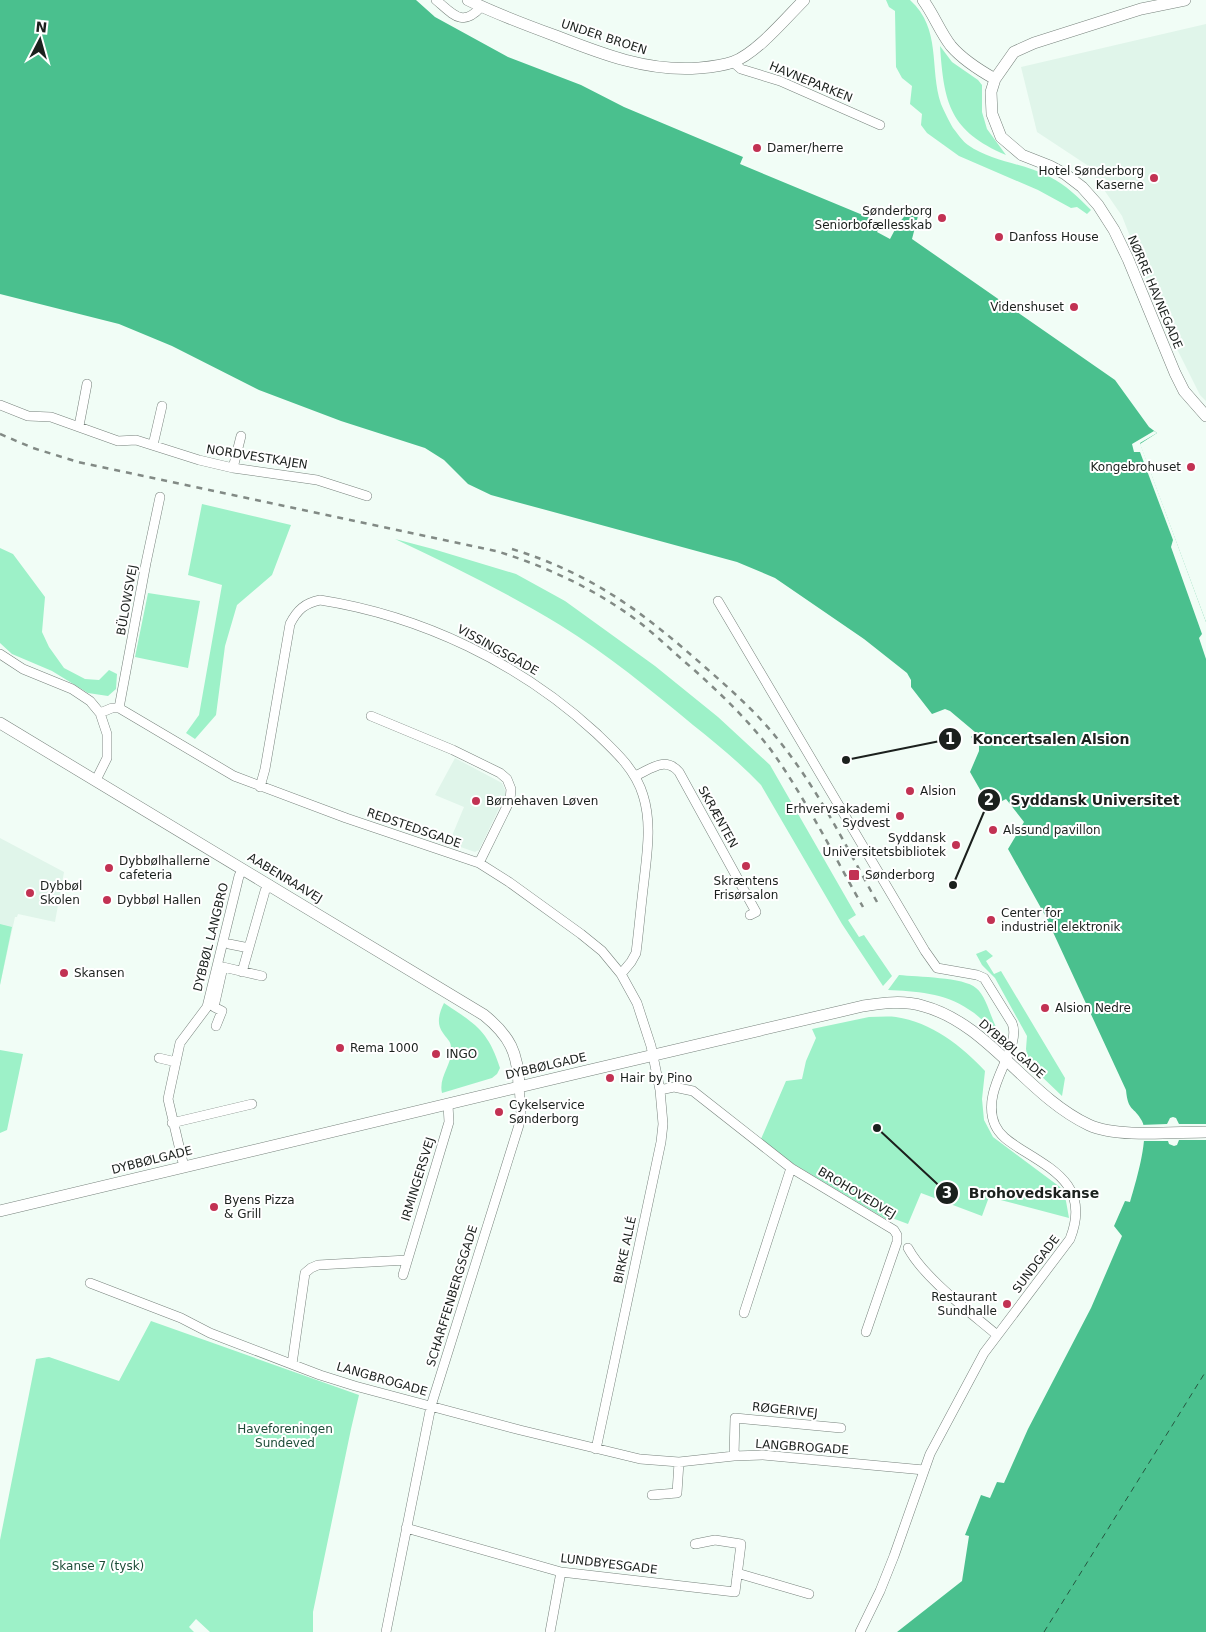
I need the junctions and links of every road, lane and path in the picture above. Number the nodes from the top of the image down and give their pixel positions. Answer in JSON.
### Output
{"nodes":[{"id":1,"x":436,"y":0,"type":"edge"},
{"id":2,"x":468,"y":0,"type":"edge"},
{"id":3,"x":804,"y":0,"type":"edge"},
{"id":4,"x":923,"y":0,"type":"edge"},
{"id":5,"x":1185,"y":0,"type":"edge"},
{"id":6,"x":481,"y":7,"type":"junction"},
{"id":7,"x":733,"y":62,"type":"junction"},
{"id":8,"x":995,"y":79,"type":"junction"},
{"id":9,"x":880,"y":125,"type":"dead end"},
{"id":10,"x":87,"y":384,"type":"dead end"},
{"id":11,"x":0,"y":405,"type":"edge"},
{"id":12,"x":162,"y":406,"type":"dead end"},
{"id":13,"x":1206,"y":416,"type":"edge"},
{"id":14,"x":79,"y":426,"type":"junction"},
{"id":15,"x":241,"y":436,"type":"dead end"},
{"id":16,"x":153,"y":445,"type":"junction"},
{"id":17,"x":233,"y":468,"type":"junction"},
{"id":18,"x":367,"y":496,"type":"dead end"},
{"id":19,"x":160,"y":497,"type":"dead end"},
{"id":20,"x":718,"y":601,"type":"dead end"},
{"id":21,"x":0,"y":654,"type":"edge"},
{"id":22,"x":120,"y":708,"type":"junction"},
{"id":23,"x":100,"y":713,"type":"junction"},
{"id":24,"x":371,"y":716,"type":"dead end"},
{"id":25,"x":0,"y":723,"type":"edge"},
{"id":26,"x":635,"y":776,"type":"junction"},
{"id":27,"x":96,"y":780,"type":"junction"},
{"id":28,"x":260,"y":787,"type":"junction"},
{"id":29,"x":479,"y":863,"type":"junction"},
{"id":30,"x":243,"y":869,"type":"junction"},
{"id":31,"x":270,"y":885,"type":"junction"},
{"id":32,"x":750,"y":915,"type":"dead end"},
{"id":33,"x":229,"y":944,"type":"dead end"},
{"id":34,"x":249,"y":948,"type":"junction"},
{"id":35,"x":242,"y":972,"type":"junction"},
{"id":36,"x":622,"y":974,"type":"junction"},
{"id":37,"x":262,"y":976,"type":"dead end"},
{"id":38,"x":216,"y":1026,"type":"dead end"},
{"id":39,"x":653,"y":1055,"type":"junction"},
{"id":40,"x":159,"y":1058,"type":"dead end"},
{"id":41,"x":1005,"y":1060,"type":"junction"},
{"id":42,"x":176,"y":1062,"type":"junction"},
{"id":43,"x":519,"y":1086,"type":"junction"},
{"id":44,"x":660,"y":1090,"type":"junction"},
{"id":45,"x":252,"y":1104,"type":"dead end"},
{"id":46,"x":448,"y":1105,"type":"junction"},
{"id":47,"x":172,"y":1123,"type":"junction"},
{"id":48,"x":1206,"y":1132,"type":"edge"},
{"id":49,"x":184,"y":1167,"type":"junction"},
{"id":50,"x":792,"y":1168,"type":"junction"},
{"id":51,"x":0,"y":1211,"type":"edge"},
{"id":52,"x":908,"y":1248,"type":"dead end"},
{"id":53,"x":407,"y":1260,"type":"junction"},
{"id":54,"x":403,"y":1275,"type":"dead end"},
{"id":55,"x":90,"y":1283,"type":"dead end"},
{"id":56,"x":744,"y":1313,"type":"dead end"},
{"id":57,"x":866,"y":1332,"type":"dead end"},
{"id":58,"x":997,"y":1335,"type":"junction"},
{"id":59,"x":292,"y":1364,"type":"junction"},
{"id":60,"x":431,"y":1406,"type":"junction"},
{"id":61,"x":841,"y":1428,"type":"dead end"},
{"id":62,"x":596,"y":1449,"type":"junction"},
{"id":63,"x":734,"y":1456,"type":"junction"},
{"id":64,"x":679,"y":1462,"type":"junction"},
{"id":65,"x":924,"y":1470,"type":"junction"},
{"id":66,"x":652,"y":1494,"type":"dead end"},
{"id":67,"x":406,"y":1528,"type":"junction"},
{"id":68,"x":695,"y":1544,"type":"dead end"},
{"id":69,"x":561,"y":1572,"type":"junction"},
{"id":70,"x":737,"y":1573,"type":"junction"},
{"id":71,"x":809,"y":1594,"type":"dead end"},
{"id":72,"x":386,"y":1632,"type":"edge"},
{"id":73,"x":550,"y":1632,"type":"edge"},
{"id":74,"x":860,"y":1632,"type":"edge"}],
"edges":[{"from":1,"to":6,"type":"street"},
{"from":2,"to":6,"type":"street","name":"UNDER BROEN"},
{"from":3,"to":7,"type":"street","name":"UNDER BROEN"},
{"from":4,"to":8,"type":"street"},
{"from":5,"to":8,"type":"street","name":"NØRRE HAVNEGADE"},
{"from":6,"to":7,"type":"street","name":"UNDER BROEN"},
{"from":7,"to":9,"type":"street","name":"HAVNEPARKEN"},
{"from":8,"to":13,"type":"street","name":"NØRRE HAVNEGADE"},
{"from":10,"to":14,"type":"street"},
{"from":11,"to":14,"type":"street","name":"NORDVESTKAJEN"},
{"from":12,"to":16,"type":"street"},
{"from":14,"to":16,"type":"street","name":"NORDVESTKAJEN"},
{"from":15,"to":17,"type":"street"},
{"from":16,"to":17,"type":"street","name":"NORDVESTKAJEN"},
{"from":17,"to":18,"type":"street","name":"NORDVESTKAJEN"},
{"from":19,"to":22,"type":"street","name":"BÜLOWSVEJ"},
{"from":20,"to":41,"type":"street"},
{"from":21,"to":23,"type":"street"},
{"from":22,"to":23,"type":"street"},
{"from":22,"to":28,"type":"street","name":"REDSTEDSGADE"},
{"from":23,"to":27,"type":"street"},
{"from":24,"to":29,"type":"street"},
{"from":25,"to":27,"type":"street","name":"AABENRAAVEJ"},
{"from":26,"to":28,"type":"street","name":"VISSINGSGADE"},
{"from":26,"to":32,"type":"street","name":"SKRÆNTEN"},
{"from":26,"to":36,"type":"street","name":"VISSINGSGADE"},
{"from":27,"to":30,"type":"street","name":"AABENRAAVEJ"},
{"from":28,"to":29,"type":"street","name":"REDSTEDSGADE"},
{"from":29,"to":36,"type":"street","name":"REDSTEDSGADE"},
{"from":30,"to":31,"type":"street","name":"AABENRAAVEJ"},
{"from":30,"to":42,"type":"street","name":"DYBBØL LANGBRO"},
{"from":31,"to":34,"type":"street"},
{"from":31,"to":43,"type":"street","name":"AABENRAAVEJ"},
{"from":33,"to":34,"type":"street"},
{"from":34,"to":35,"type":"street"},
{"from":35,"to":37,"type":"street"},
{"from":35,"to":38,"type":"street"},
{"from":36,"to":39,"type":"street","name":"REDSTEDSGADE"},
{"from":39,"to":41,"type":"street","name":"DYBBØLGADE"},
{"from":39,"to":43,"type":"street","name":"DYBBØLGADE"},
{"from":39,"to":44,"type":"street","name":"BIRKE ALLÉ"},
{"from":40,"to":42,"type":"street"},
{"from":41,"to":48,"type":"street","name":"DYBBØLGADE"},
{"from":41,"to":58,"type":"street","name":"SUNDGADE"},
{"from":42,"to":47,"type":"street","name":"DYBBØL LANGBRO"},
{"from":43,"to":46,"type":"street","name":"DYBBØLGADE"},
{"from":43,"to":60,"type":"street","name":"SCHARFFENBERGSGADE"},
{"from":44,"to":50,"type":"street","name":"BROHOVEDVEJ"},
{"from":44,"to":62,"type":"street","name":"BIRKE ALLÉ"},
{"from":45,"to":47,"type":"street"},
{"from":46,"to":49,"type":"street","name":"DYBBØLGADE"},
{"from":46,"to":53,"type":"street","name":"IRMINGERSVEJ"},
{"from":47,"to":49,"type":"street","name":"DYBBØL LANGBRO"},
{"from":49,"to":51,"type":"street","name":"DYBBØLGADE"},
{"from":50,"to":56,"type":"street"},
{"from":50,"to":57,"type":"street","name":"BROHOVEDVEJ"},
{"from":52,"to":58,"type":"street"},
{"from":53,"to":54,"type":"street","name":"IRMINGERSVEJ"},
{"from":53,"to":59,"type":"street"},
{"from":55,"to":59,"type":"street","name":"LANGBROGADE"},
{"from":58,"to":65,"type":"street","name":"SUNDGADE"},
{"from":59,"to":60,"type":"street","name":"LANGBROGADE"},
{"from":60,"to":62,"type":"street","name":"LANGBROGADE"},
{"from":60,"to":67,"type":"street","name":"SCHARFFENBERGSGADE"},
{"from":61,"to":63,"type":"street","name":"RØGERIVEJ"},
{"from":62,"to":64,"type":"street","name":"LANGBROGADE"},
{"from":63,"to":64,"type":"street","name":"LANGBROGADE"},
{"from":63,"to":65,"type":"street","name":"LANGBROGADE"},
{"from":64,"to":66,"type":"street"},
{"from":65,"to":74,"type":"street","name":"SUNDGADE"},
{"from":67,"to":69,"type":"street","name":"LUNDBYESGADE"},
{"from":67,"to":72,"type":"street","name":"SCHARFFENBERGSGADE"},
{"from":68,"to":70,"type":"street","name":"LUNDBYESGADE"},
{"from":69,"to":70,"type":"street","name":"LUNDBYESGADE"},
{"from":69,"to":73,"type":"street"},
{"from":70,"to":71,"type":"street"}]}
